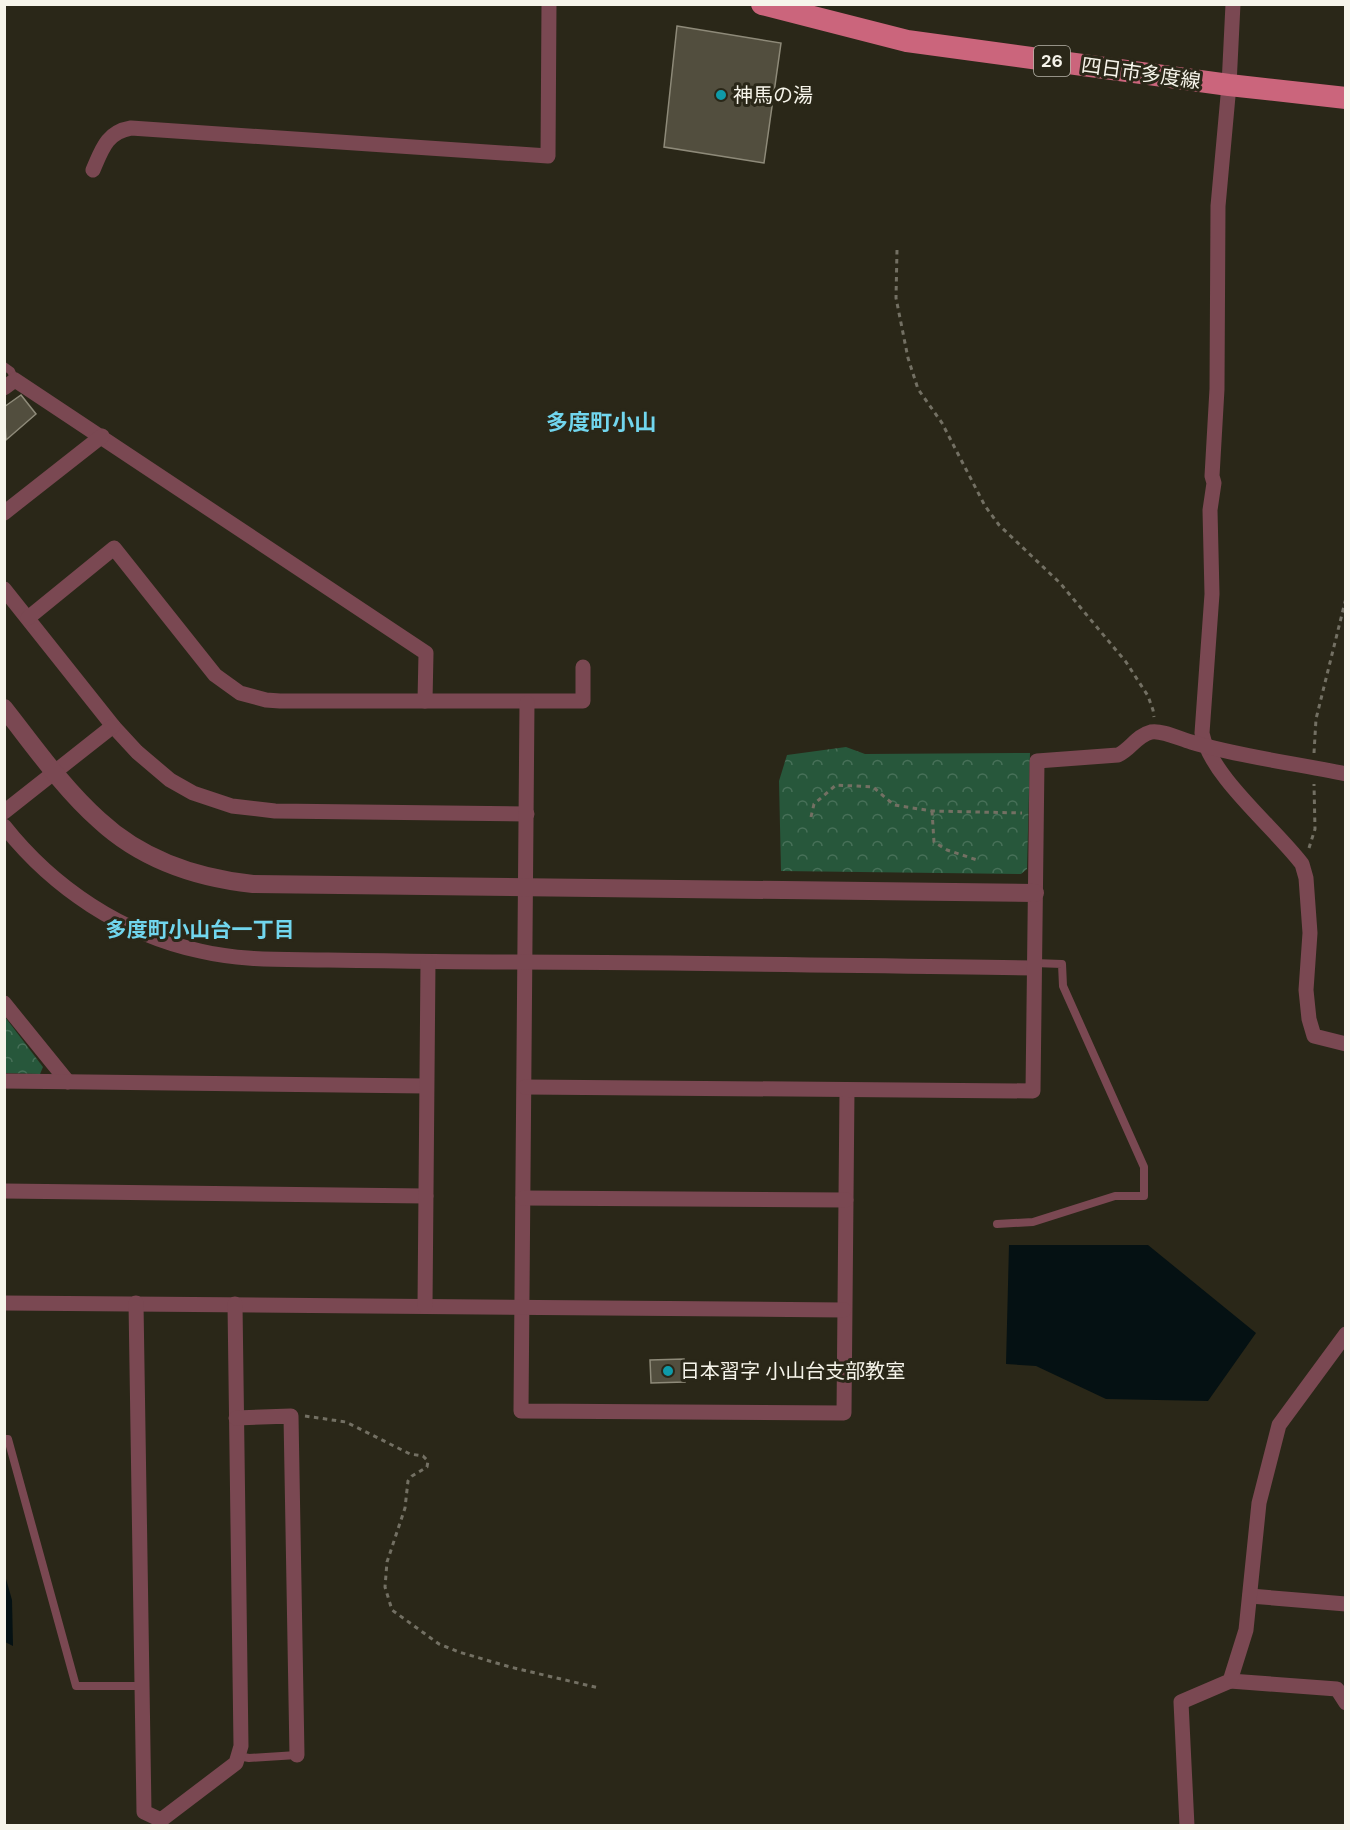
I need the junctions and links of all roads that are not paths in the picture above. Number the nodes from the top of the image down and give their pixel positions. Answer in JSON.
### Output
{"nodes":[{"id":1,"x":549,"y":4,"type":"edge"},
{"id":2,"x":762,"y":4,"type":"edge"},
{"id":3,"x":1233,"y":4,"type":"edge"},
{"id":4,"x":1229,"y":85,"type":"junction"},
{"id":5,"x":1346,"y":98,"type":"edge"},
{"id":6,"x":93,"y":170,"type":"dead end"},
{"id":7,"x":4,"y":366,"type":"edge"},
{"id":8,"x":10,"y":384,"type":"edge"},
{"id":9,"x":102,"y":435,"type":"junction"},
{"id":10,"x":4,"y":513,"type":"edge"},
{"id":11,"x":4,"y":589,"type":"edge"},
{"id":12,"x":28,"y":618,"type":"junction"},
{"id":13,"x":583,"y":667,"type":"dead end"},
{"id":14,"x":425,"y":701,"type":"junction"},
{"id":15,"x":527,"y":703,"type":"junction"},
{"id":16,"x":4,"y":708,"type":"edge"},
{"id":17,"x":113,"y":726,"type":"junction"},
{"id":18,"x":1204,"y":746,"type":"junction"},
{"id":19,"x":55,"y":772,"type":"junction"},
{"id":20,"x":1346,"y":774,"type":"edge"},
{"id":21,"x":4,"y":812,"type":"edge"},
{"id":22,"x":527,"y":814,"type":"junction"},
{"id":23,"x":4,"y":826,"type":"edge"},
{"id":24,"x":526,"y":887,"type":"junction"},
{"id":25,"x":1035,"y":893,"type":"junction"},
{"id":26,"x":428,"y":962,"type":"junction"},
{"id":27,"x":525,"y":962,"type":"junction"},
{"id":28,"x":1034,"y":965,"type":"junction"},
{"id":29,"x":4,"y":1003,"type":"edge"},
{"id":30,"x":1346,"y":1044,"type":"edge"},
{"id":31,"x":4,"y":1081,"type":"edge"},
{"id":32,"x":68,"y":1082,"type":"junction"},
{"id":33,"x":426,"y":1086,"type":"junction"},
{"id":34,"x":525,"y":1087,"type":"junction"},
{"id":35,"x":847,"y":1090,"type":"junction"},
{"id":36,"x":4,"y":1191,"type":"edge"},
{"id":37,"x":426,"y":1196,"type":"junction"},
{"id":38,"x":523,"y":1198,"type":"junction"},
{"id":39,"x":846,"y":1200,"type":"junction"},
{"id":40,"x":997,"y":1224,"type":"dead end"},
{"id":41,"x":4,"y":1303,"type":"edge"},
{"id":42,"x":136,"y":1303,"type":"junction"},
{"id":43,"x":235,"y":1305,"type":"junction"},
{"id":44,"x":425,"y":1306,"type":"junction"},
{"id":45,"x":522,"y":1307,"type":"junction"},
{"id":46,"x":844,"y":1310,"type":"junction"},
{"id":47,"x":1346,"y":1334,"type":"edge"},
{"id":48,"x":236,"y":1418,"type":"junction"},
{"id":49,"x":4,"y":1439,"type":"edge"},
{"id":50,"x":1250,"y":1596,"type":"junction"},
{"id":51,"x":1346,"y":1604,"type":"edge"},
{"id":52,"x":1230,"y":1681,"type":"junction"},
{"id":53,"x":142,"y":1686,"type":"junction"},
{"id":54,"x":1346,"y":1703,"type":"edge"},
{"id":55,"x":297,"y":1755,"type":"joint"},
{"id":56,"x":238,"y":1756,"type":"junction"},
{"id":57,"x":1187,"y":1826,"type":"edge"}],
"edges":[{"from":1,"to":6,"type":"street"},
{"from":2,"to":4,"type":"main road","name":"四日市多度線","number":"26"},
{"from":3,"to":4,"type":"street"},
{"from":4,"to":5,"type":"main road","name":"四日市多度線","number":"26"},
{"from":4,"to":18,"type":"street"},
{"from":7,"to":8,"type":"lane"},
{"from":8,"to":9,"type":"street"},
{"from":9,"to":10,"type":"street"},
{"from":9,"to":14,"type":"street"},
{"from":11,"to":12,"type":"street"},
{"from":12,"to":14,"type":"street"},
{"from":12,"to":17,"type":"street"},
{"from":13,"to":15,"type":"street"},
{"from":14,"to":15,"type":"street"},
{"from":15,"to":22,"type":"street"},
{"from":16,"to":19,"type":"street"},
{"from":17,"to":19,"type":"street"},
{"from":17,"to":22,"type":"street"},
{"from":18,"to":20,"type":"street"},
{"from":18,"to":25,"type":"street"},
{"from":18,"to":30,"type":"street"},
{"from":19,"to":21,"type":"street"},
{"from":19,"to":24,"type":"street"},
{"from":22,"to":24,"type":"street"},
{"from":23,"to":26,"type":"street"},
{"from":24,"to":25,"type":"street"},
{"from":24,"to":27,"type":"street"},
{"from":25,"to":28,"type":"street"},
{"from":26,"to":27,"type":"street"},
{"from":26,"to":33,"type":"street"},
{"from":27,"to":28,"type":"street"},
{"from":27,"to":34,"type":"street"},
{"from":28,"to":35,"type":"street"},
{"from":28,"to":40,"type":"lane"},
{"from":29,"to":32,"type":"street"},
{"from":31,"to":32,"type":"street"},
{"from":32,"to":33,"type":"street"},
{"from":33,"to":37,"type":"street"},
{"from":34,"to":35,"type":"street"},
{"from":34,"to":38,"type":"street"},
{"from":35,"to":39,"type":"street"},
{"from":36,"to":37,"type":"street"},
{"from":37,"to":44,"type":"street"},
{"from":38,"to":39,"type":"street"},
{"from":38,"to":45,"type":"street"},
{"from":39,"to":46,"type":"street"},
{"from":41,"to":42,"type":"street"},
{"from":42,"to":43,"type":"street"},
{"from":42,"to":53,"type":"street"},
{"from":43,"to":44,"type":"street"},
{"from":43,"to":48,"type":"street"},
{"from":44,"to":45,"type":"street"},
{"from":45,"to":46,"type":"street"},
{"from":45,"to":46,"type":"street"},
{"from":47,"to":50,"type":"street"},
{"from":48,"to":55,"type":"street"},
{"from":48,"to":56,"type":"street"},
{"from":49,"to":53,"type":"lane"},
{"from":50,"to":51,"type":"street"},
{"from":50,"to":52,"type":"street"},
{"from":52,"to":54,"type":"street"},
{"from":52,"to":57,"type":"street"},
{"from":53,"to":56,"type":"street"},
{"from":55,"to":56,"type":"lane"}]}
